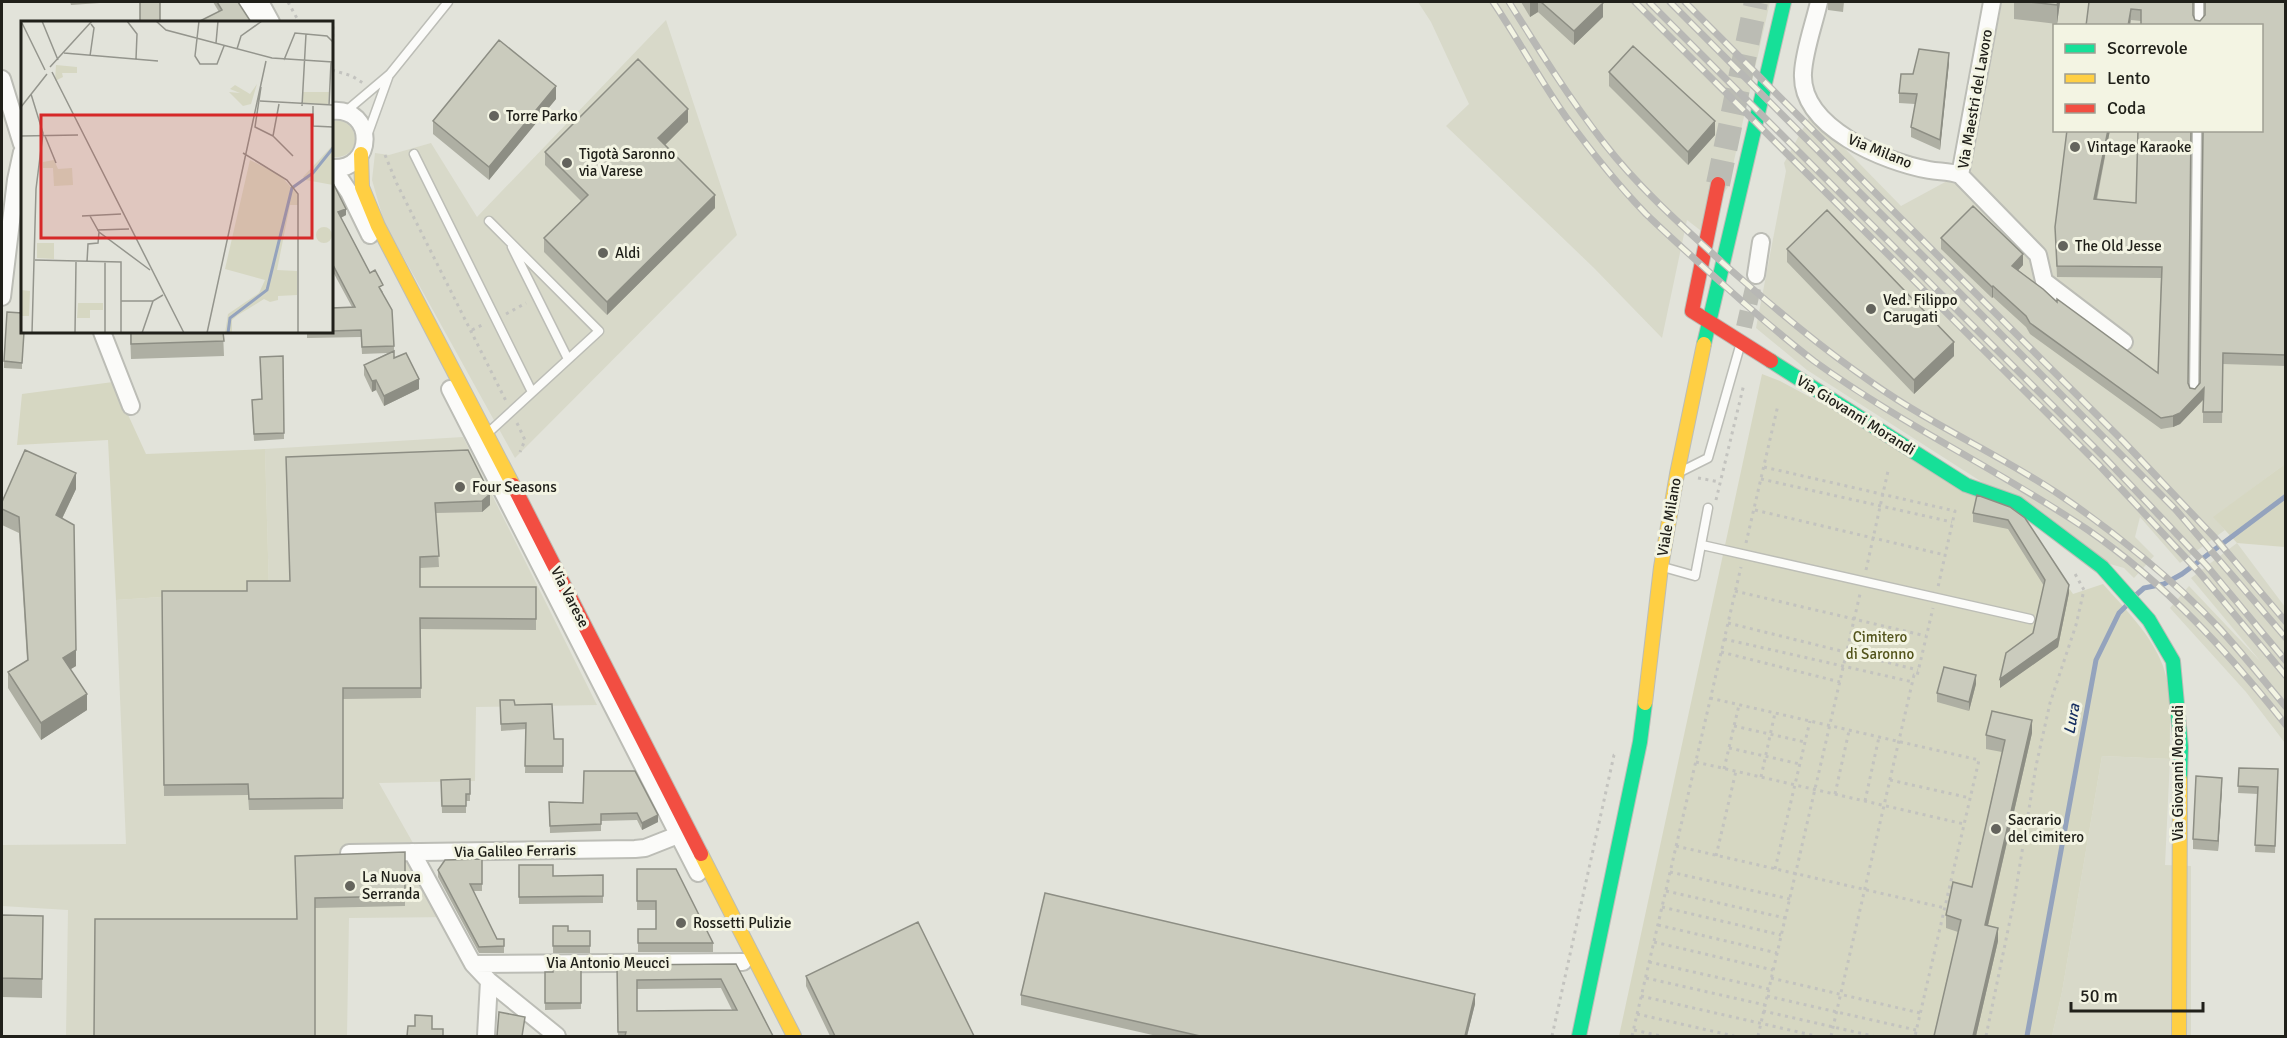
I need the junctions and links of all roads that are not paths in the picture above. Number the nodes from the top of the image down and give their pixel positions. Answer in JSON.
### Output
{"nodes":[{"id":1,"x":246,"y":2,"type":"edge"},
{"id":2,"x":260,"y":2,"type":"edge"},
{"id":3,"x":448,"y":2,"type":"edge"},
{"id":4,"x":1784,"y":2,"type":"edge"},
{"id":5,"x":1819,"y":2,"type":"edge"},
{"id":6,"x":1992,"y":2,"type":"edge"},
{"id":7,"x":2199,"y":2,"type":"edge"},
{"id":8,"x":256,"y":21,"type":"edge"},
{"id":9,"x":270,"y":21,"type":"edge"},
{"id":10,"x":2199,"y":24,"type":"edge"},
{"id":11,"x":390,"y":74,"type":"junction"},
{"id":12,"x":2,"y":80,"type":"edge"},
{"id":13,"x":338,"y":111,"type":"edge"},
{"id":14,"x":2197,"y":132,"type":"edge"},
{"id":15,"x":21,"y":141,"type":"edge"},
{"id":16,"x":363,"y":148,"type":"junction"},
{"id":17,"x":414,"y":154,"type":"dead end"},
{"id":18,"x":21,"y":155,"type":"edge"},
{"id":19,"x":333,"y":168,"type":"edge"},
{"id":20,"x":333,"y":169,"type":"edge"},
{"id":21,"x":1960,"y":175,"type":"junction"},
{"id":22,"x":13,"y":179,"type":"edge"},
{"id":23,"x":1718,"y":184,"type":"tunnel mouth"},
{"id":24,"x":489,"y":220,"type":"dead end"},
{"id":25,"x":507,"y":239,"type":"junction"},
{"id":26,"x":1761,"y":242,"type":"dead end"},
{"id":27,"x":1756,"y":275,"type":"tunnel mouth"},
{"id":28,"x":2,"y":297,"type":"edge"},
{"id":29,"x":1709,"y":322,"type":"junction"},
{"id":30,"x":102,"y":333,"type":"edge"},
{"id":31,"x":1742,"y":335,"type":"junction"},
{"id":32,"x":2124,"y":342,"type":"dead end"},
{"id":33,"x":568,"y":359,"type":"junction"},
{"id":34,"x":532,"y":392,"type":"junction"},
{"id":35,"x":2193,"y":394,"type":"edge"},
{"id":36,"x":131,"y":406,"type":"dead end"},
{"id":37,"x":487,"y":434,"type":"junction"},
{"id":38,"x":1677,"y":474,"type":"junction"},
{"id":39,"x":1708,"y":508,"type":"road end"},
{"id":40,"x":1702,"y":545,"type":"junction"},
{"id":41,"x":1661,"y":567,"type":"junction"},
{"id":42,"x":2030,"y":619,"type":"dead end"},
{"id":43,"x":678,"y":836,"type":"junction"},
{"id":44,"x":412,"y":852,"type":"junction"},
{"id":45,"x":349,"y":853,"type":"edge"},
{"id":46,"x":743,"y":962,"type":"junction"},
{"id":47,"x":473,"y":964,"type":"junction"},
{"id":48,"x":489,"y":981,"type":"junction"},
{"id":49,"x":486,"y":1036,"type":"edge"},
{"id":50,"x":557,"y":1036,"type":"edge"},
{"id":51,"x":781,"y":1036,"type":"edge"},
{"id":52,"x":794,"y":1036,"type":"edge"},
{"id":53,"x":1579,"y":1036,"type":"edge"},
{"id":54,"x":2179,"y":1036,"type":"edge"}],
"edges":[{"from":1,"to":8,"type":"street"},
{"from":2,"to":9,"type":"street"},
{"from":3,"to":11,"type":"lane"},
{"from":4,"to":29,"type":"street","name":"Viale Milano"},
{"from":5,"to":21,"type":"street","name":"Via Milano"},
{"from":6,"to":21,"type":"street","name":"Via Maestri del Lavoro"},
{"from":7,"to":10,"type":"lane"},
{"from":11,"to":13,"type":"lane"},
{"from":11,"to":16,"type":"lane"},
{"from":12,"to":15,"type":"street"},
{"from":13,"to":16,"type":"street"},
{"from":14,"to":35,"type":"lane"},
{"from":16,"to":19,"type":"street"},
{"from":16,"to":37,"type":"street","name":"Via Varese"},
{"from":17,"to":34,"type":"lane"},
{"from":18,"to":22,"type":"street"},
{"from":20,"to":43,"type":"street","name":"Via Varese"},
{"from":21,"to":32,"type":"street","name":"Via Maestri del Lavoro"},
{"from":22,"to":28,"type":"street"},
{"from":23,"to":29,"type":"street"},
{"from":24,"to":25,"type":"lane"},
{"from":25,"to":33,"type":"lane"},
{"from":25,"to":33,"type":"lane"},
{"from":26,"to":27,"type":"street"},
{"from":29,"to":31,"type":"street","name":"Via Giovanni Morandi"},
{"from":29,"to":38,"type":"street","name":"Viale Milano"},
{"from":30,"to":36,"type":"street"},
{"from":31,"to":38,"type":"lane"},
{"from":31,"to":54,"type":"street","name":"Via Giovanni Morandi"},
{"from":33,"to":34,"type":"lane"},
{"from":34,"to":37,"type":"lane"},
{"from":37,"to":52,"type":"street","name":"Via Varese"},
{"from":38,"to":41,"type":"street","name":"Viale Milano"},
{"from":39,"to":40,"type":"lane"},
{"from":40,"to":41,"type":"lane"},
{"from":40,"to":42,"type":"lane"},
{"from":41,"to":53,"type":"street","name":"Viale Milano"},
{"from":43,"to":44,"type":"street","name":"Via Galileo Ferraris"},
{"from":43,"to":46,"type":"street","name":"Via Varese"},
{"from":44,"to":45,"type":"street","name":"Via Galileo Ferraris"},
{"from":44,"to":47,"type":"street"},
{"from":46,"to":47,"type":"street","name":"Via Antonio Meucci"},
{"from":46,"to":51,"type":"street","name":"Via Varese"},
{"from":47,"to":48,"type":"street"},
{"from":48,"to":49,"type":"street"},
{"from":48,"to":50,"type":"street"}]}
